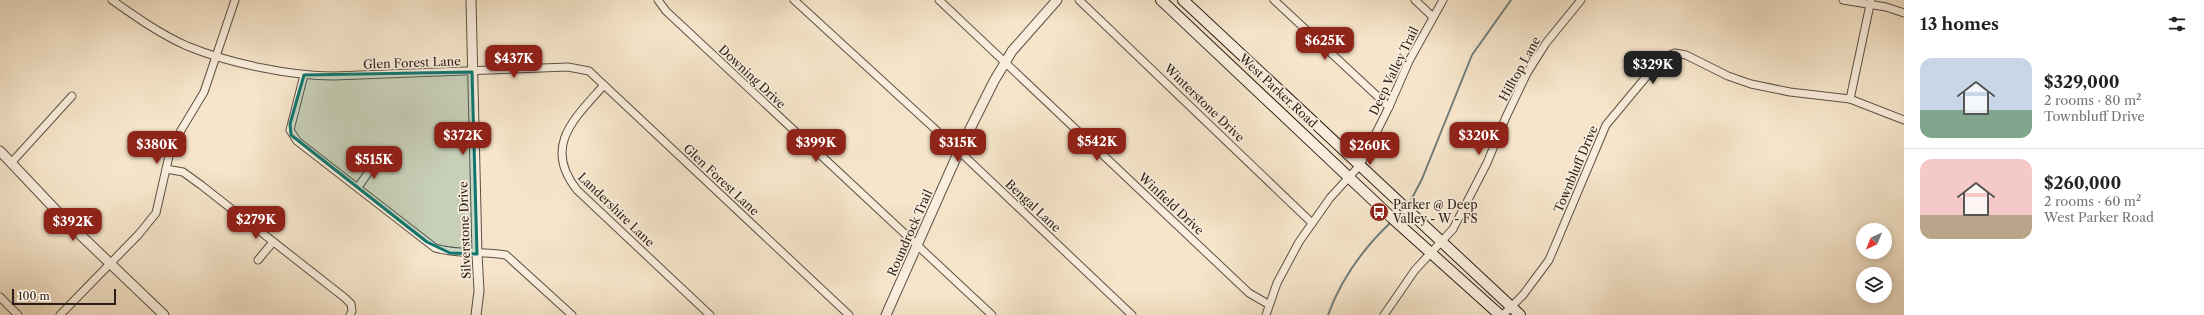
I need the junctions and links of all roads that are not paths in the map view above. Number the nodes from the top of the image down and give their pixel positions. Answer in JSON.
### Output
{"nodes":[{"id":1,"x":112,"y":0,"type":"edge"},
{"id":2,"x":235,"y":0,"type":"edge"},
{"id":3,"x":471,"y":0,"type":"edge"},
{"id":4,"x":658,"y":0,"type":"edge"},
{"id":5,"x":794,"y":0,"type":"edge"},
{"id":6,"x":939,"y":0,"type":"edge"},
{"id":7,"x":1057,"y":0,"type":"edge"},
{"id":8,"x":1079,"y":0,"type":"edge"},
{"id":9,"x":1161,"y":0,"type":"edge"},
{"id":10,"x":1183,"y":0,"type":"edge"},
{"id":11,"x":1274,"y":0,"type":"edge"},
{"id":12,"x":1415,"y":0,"type":"edge"},
{"id":13,"x":1444,"y":0,"type":"edge"},
{"id":14,"x":1581,"y":0,"type":"edge"},
{"id":15,"x":1843,"y":0,"type":"edge"},
{"id":16,"x":1871,"y":2,"type":"edge"},
{"id":17,"x":1904,"y":13,"type":"edge"},
{"id":18,"x":1433,"y":17,"type":"junction"},
{"id":19,"x":217,"y":56,"type":"junction"},
{"id":20,"x":1005,"y":62,"type":"junction"},
{"id":21,"x":472,"y":72,"type":"junction"},
{"id":22,"x":304,"y":75,"type":"junction"},
{"id":23,"x":604,"y":85,"type":"junction"},
{"id":24,"x":72,"y":96,"type":"dead end"},
{"id":25,"x":1850,"y":99,"type":"junction"},
{"id":26,"x":1389,"y":107,"type":"junction"},
{"id":27,"x":1904,"y":120,"type":"edge"},
{"id":28,"x":0,"y":151,"type":"edge"},
{"id":29,"x":959,"y":151,"type":"junction"},
{"id":30,"x":376,"y":162,"type":"dead end"},
{"id":31,"x":11,"y":163,"type":"junction"},
{"id":32,"x":1360,"y":165,"type":"junction"},
{"id":33,"x":166,"y":168,"type":"junction"},
{"id":34,"x":1349,"y":177,"type":"junction"},
{"id":35,"x":358,"y":187,"type":"junction"},
{"id":36,"x":1312,"y":223,"type":"junction"},
{"id":37,"x":273,"y":242,"type":"junction"},
{"id":38,"x":1442,"y":242,"type":"junction"},
{"id":39,"x":918,"y":244,"type":"junction"},
{"id":40,"x":1430,"y":253,"type":"junction"},
{"id":41,"x":477,"y":254,"type":"junction"},
{"id":42,"x":258,"y":260,"type":"dead end"},
{"id":43,"x":110,"y":262,"type":"junction"},
{"id":44,"x":0,"y":297,"type":"edge"},
{"id":45,"x":1268,"y":304,"type":"junction"},
{"id":46,"x":1511,"y":307,"type":"junction"},
{"id":47,"x":18,"y":315,"type":"edge"},
{"id":48,"x":60,"y":315,"type":"edge"},
{"id":49,"x":164,"y":315,"type":"edge"},
{"id":50,"x":350,"y":315,"type":"edge"},
{"id":51,"x":476,"y":315,"type":"edge"},
{"id":52,"x":572,"y":315,"type":"edge"},
{"id":53,"x":710,"y":315,"type":"edge"},
{"id":54,"x":850,"y":315,"type":"edge"},
{"id":55,"x":886,"y":315,"type":"edge"},
{"id":56,"x":992,"y":315,"type":"edge"},
{"id":57,"x":1132,"y":315,"type":"edge"},
{"id":58,"x":1266,"y":315,"type":"edge"},
{"id":59,"x":1384,"y":315,"type":"edge"},
{"id":60,"x":1500,"y":315,"type":"edge"},
{"id":61,"x":1503,"y":315,"type":"edge"},
{"id":62,"x":1520,"y":315,"type":"edge"}],
"edges":[{"from":1,"to":19,"type":"street","name":"Glen Forest Lane"},
{"from":2,"to":19,"type":"street"},
{"from":3,"to":21,"type":"street","name":"Silverstone Drive"},
{"from":4,"to":39,"type":"street","name":"Downing Drive"},
{"from":5,"to":29,"type":"street","name":"Bengal Lane"},
{"from":6,"to":20,"type":"street","name":"Winfield Drive"},
{"from":7,"to":20,"type":"street","name":"Roundrock Trail"},
{"from":8,"to":36,"type":"street","name":"Winterstone Drive"},
{"from":9,"to":34,"type":"main road","name":"West Parker Road"},
{"from":10,"to":32,"type":"main road","name":"West Parker Road"},
{"from":11,"to":26,"type":"street"},
{"from":12,"to":18,"type":"street"},
{"from":13,"to":18,"type":"street","name":"Deep Valley Trail"},
{"from":14,"to":38,"type":"street","name":"Hilltop Lane"},
{"from":15,"to":16,"type":"street"},
{"from":16,"to":17,"type":"street"},
{"from":16,"to":25,"type":"street"},
{"from":18,"to":26,"type":"street","name":"Deep Valley Trail"},
{"from":19,"to":22,"type":"street","name":"Glen Forest Lane"},
{"from":19,"to":33,"type":"street"},
{"from":20,"to":29,"type":"street","name":"Roundrock Trail"},
{"from":20,"to":45,"type":"street","name":"Winfield Drive"},
{"from":21,"to":22,"type":"street","name":"Glen Forest Lane"},
{"from":21,"to":23,"type":"street","name":"Glen Forest Lane"},
{"from":21,"to":41,"type":"street","name":"Silverstone Drive"},
{"from":22,"to":35,"type":"street"},
{"from":23,"to":53,"type":"street","name":"Landershire Lane"},
{"from":23,"to":54,"type":"street","name":"Glen Forest Lane"},
{"from":24,"to":31,"type":"street"},
{"from":25,"to":27,"type":"street","name":"Townbluff Drive"},
{"from":25,"to":46,"type":"street","name":"Townbluff Drive"},
{"from":26,"to":32,"type":"street","name":"Deep Valley Trail"},
{"from":28,"to":31,"type":"street"},
{"from":29,"to":39,"type":"street","name":"Roundrock Trail"},
{"from":29,"to":57,"type":"street","name":"Bengal Lane"},
{"from":30,"to":35,"type":"street"},
{"from":31,"to":43,"type":"street"},
{"from":32,"to":34,"type":"street","name":"Deep Valley Trail"},
{"from":32,"to":38,"type":"main road","name":"West Parker Road"},
{"from":33,"to":37,"type":"street"},
{"from":33,"to":43,"type":"street"},
{"from":34,"to":36,"type":"street","name":"Deep Valley Trail"},
{"from":34,"to":40,"type":"main road","name":"West Parker Road"},
{"from":35,"to":41,"type":"street"},
{"from":36,"to":45,"type":"street","name":"Deep Valley Trail"},
{"from":37,"to":42,"type":"street"},
{"from":37,"to":50,"type":"street"},
{"from":38,"to":40,"type":"street","name":"Hilltop Lane"},
{"from":38,"to":46,"type":"main road","name":"West Parker Road"},
{"from":39,"to":55,"type":"street","name":"Roundrock Trail"},
{"from":39,"to":56,"type":"street","name":"Downing Drive"},
{"from":40,"to":59,"type":"street","name":"Hilltop Lane"},
{"from":40,"to":60,"type":"main road","name":"West Parker Road"},
{"from":41,"to":51,"type":"street","name":"Silverstone Drive"},
{"from":41,"to":52,"type":"street"},
{"from":43,"to":48,"type":"street"},
{"from":43,"to":49,"type":"street"},
{"from":44,"to":47,"type":"street"},
{"from":45,"to":58,"type":"street","name":"Deep Valley Trail"},
{"from":46,"to":61,"type":"street","name":"Townbluff Drive"},
{"from":46,"to":62,"type":"main road","name":"West Parker Road"}]}
